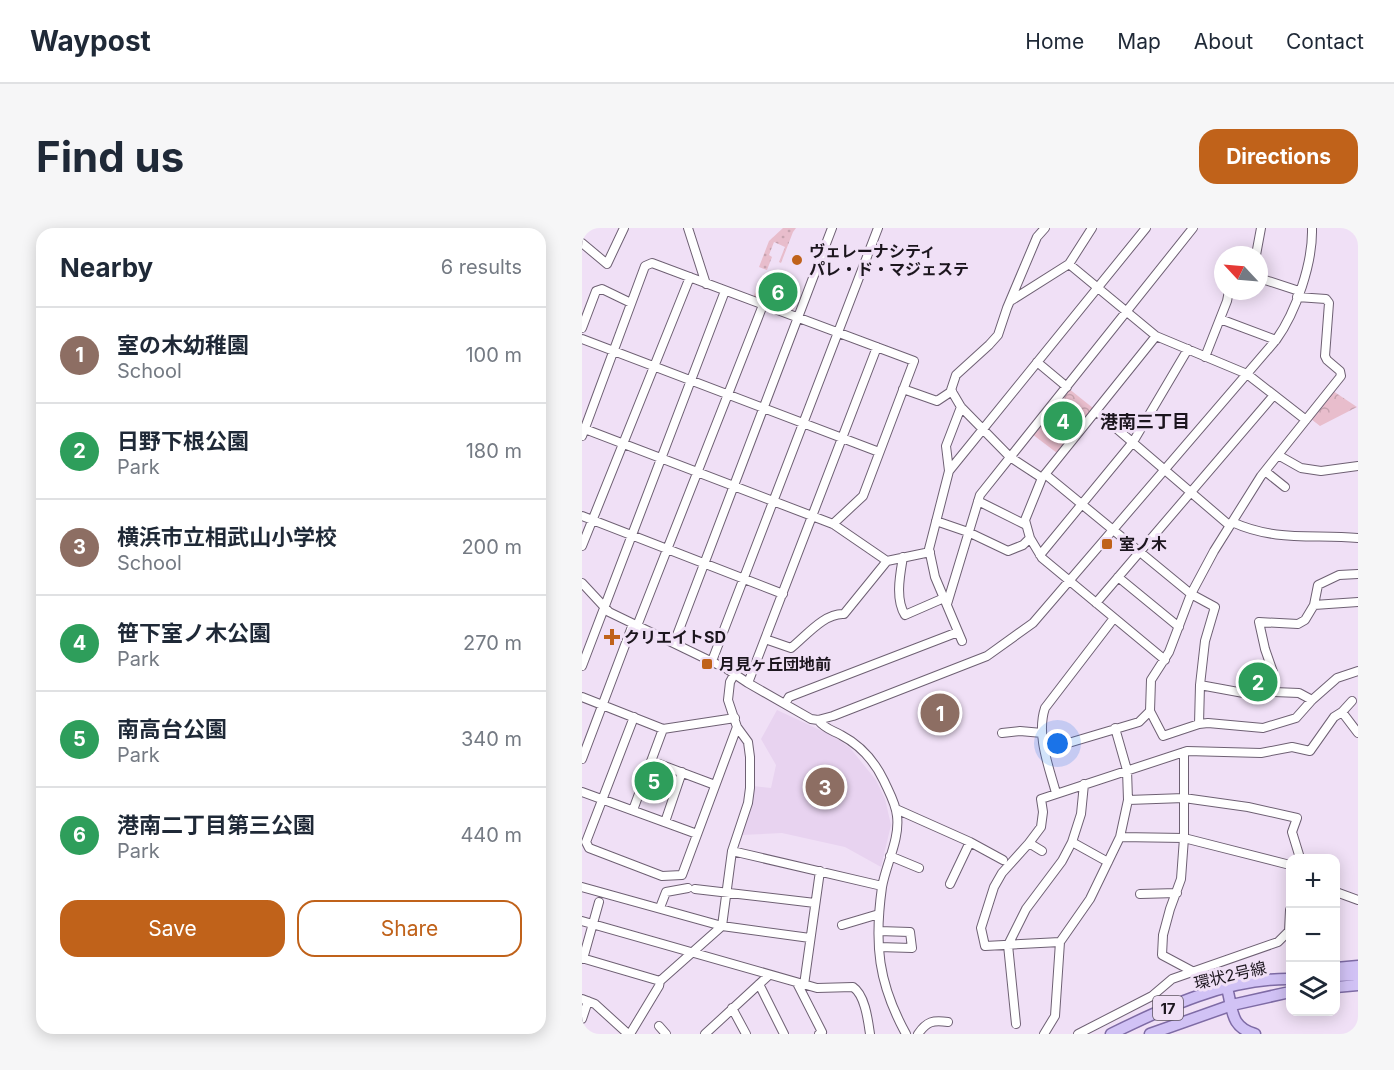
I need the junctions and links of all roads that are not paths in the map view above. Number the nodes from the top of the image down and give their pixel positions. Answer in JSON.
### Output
{"nodes":[{"id":1,"x":624,"y":228,"type":"edge"},
{"id":2,"x":688,"y":228,"type":"edge"},
{"id":3,"x":832,"y":228,"type":"edge"},
{"id":4,"x":878,"y":228,"type":"edge"},
{"id":5,"x":1045,"y":228,"type":"edge"},
{"id":6,"x":1092,"y":228,"type":"edge"},
{"id":7,"x":1146,"y":228,"type":"edge"},
{"id":8,"x":1193,"y":228,"type":"edge"},
{"id":9,"x":1261,"y":228,"type":"edge"},
{"id":10,"x":1312,"y":228,"type":"edge"},
{"id":11,"x":582,"y":243,"type":"edge"},
{"id":12,"x":1258,"y":246,"type":"edge"},
{"id":13,"x":1069,"y":264,"type":"junction"},
{"id":14,"x":690,"y":277,"type":"junction"},
{"id":15,"x":1268,"y":282,"type":"edge"},
{"id":16,"x":706,"y":284,"type":"junction"},
{"id":17,"x":1097,"y":287,"type":"junction"},
{"id":18,"x":725,"y":291,"type":"junction"},
{"id":19,"x":1298,"y":294,"type":"junction"},
{"id":20,"x":1011,"y":300,"type":"junction"},
{"id":21,"x":1226,"y":300,"type":"edge"},
{"id":22,"x":631,"y":303,"type":"junction"},
{"id":23,"x":763,"y":305,"type":"junction"},
{"id":24,"x":1126,"y":311,"type":"junction"},
{"id":25,"x":797,"y":318,"type":"junction"},
{"id":26,"x":1220,"y":319,"type":"junction"},
{"id":27,"x":582,"y":328,"type":"edge"},
{"id":28,"x":837,"y":334,"type":"junction"},
{"id":29,"x":1156,"y":336,"type":"junction"},
{"id":30,"x":582,"y":339,"type":"edge"},
{"id":31,"x":1276,"y":340,"type":"junction"},
{"id":32,"x":877,"y":347,"type":"junction"},
{"id":33,"x":1188,"y":349,"type":"junction"},
{"id":34,"x":613,"y":351,"type":"junction"},
{"id":35,"x":1205,"y":357,"type":"junction"},
{"id":36,"x":1037,"y":362,"type":"junction"},
{"id":37,"x":654,"y":366,"type":"junction"},
{"id":38,"x":1247,"y":375,"type":"junction"},
{"id":39,"x":691,"y":381,"type":"junction"},
{"id":40,"x":1067,"y":387,"type":"junction"},
{"id":41,"x":903,"y":389,"type":"junction"},
{"id":42,"x":952,"y":392,"type":"junction"},
{"id":43,"x":728,"y":394,"type":"junction"},
{"id":44,"x":1274,"y":395,"type":"junction"},
{"id":45,"x":961,"y":407,"type":"junction"},
{"id":46,"x":764,"y":408,"type":"junction"},
{"id":47,"x":1096,"y":411,"type":"junction"},
{"id":48,"x":1306,"y":420,"type":"junction"},
{"id":49,"x":803,"y":423,"type":"junction"},
{"id":50,"x":982,"y":429,"type":"junction"},
{"id":51,"x":583,"y":431,"type":"edge"},
{"id":52,"x":842,"y":438,"type":"junction"},
{"id":53,"x":1133,"y":442,"type":"junction"},
{"id":54,"x":623,"y":444,"type":"junction"},
{"id":55,"x":879,"y":452,"type":"junction"},
{"id":56,"x":1278,"y":455,"type":"junction"},
{"id":57,"x":1010,"y":457,"type":"junction"},
{"id":58,"x":661,"y":459,"type":"junction"},
{"id":59,"x":1358,"y":466,"type":"edge"},
{"id":60,"x":1165,"y":469,"type":"junction"},
{"id":61,"x":949,"y":471,"type":"junction"},
{"id":62,"x":1265,"y":471,"type":"junction"},
{"id":63,"x":697,"y":472,"type":"junction"},
{"id":64,"x":1044,"y":476,"type":"junction"},
{"id":65,"x":734,"y":487,"type":"junction"},
{"id":66,"x":1285,"y":487,"type":"dead end"},
{"id":67,"x":1192,"y":491,"type":"junction"},
{"id":68,"x":773,"y":501,"type":"junction"},
{"id":69,"x":978,"y":501,"type":"junction"},
{"id":70,"x":1082,"y":504,"type":"junction"},
{"id":71,"x":582,"y":516,"type":"edge"},
{"id":72,"x":812,"y":516,"type":"junction"},
{"id":73,"x":592,"y":520,"type":"junction"},
{"id":74,"x":936,"y":521,"type":"junction"},
{"id":75,"x":833,"y":524,"type":"junction"},
{"id":76,"x":1230,"y":524,"type":"junction"},
{"id":77,"x":1026,"y":525,"type":"junction"},
{"id":78,"x":1112,"y":529,"type":"junction"},
{"id":79,"x":968,"y":532,"type":"junction"},
{"id":80,"x":631,"y":536,"type":"junction"},
{"id":81,"x":1030,"y":538,"type":"junction"},
{"id":82,"x":1358,"y":538,"type":"edge"},
{"id":83,"x":582,"y":546,"type":"edge"},
{"id":84,"x":667,"y":549,"type":"junction"},
{"id":85,"x":930,"y":552,"type":"junction"},
{"id":86,"x":1140,"y":552,"type":"junction"},
{"id":87,"x":1040,"y":555,"type":"junction"},
{"id":88,"x":903,"y":557,"type":"junction"},
{"id":89,"x":887,"y":561,"type":"junction"},
{"id":90,"x":705,"y":564,"type":"junction"},
{"id":91,"x":1358,"y":574,"type":"edge"},
{"id":92,"x":1118,"y":578,"type":"junction"},
{"id":93,"x":743,"y":579,"type":"junction"},
{"id":94,"x":1069,"y":581,"type":"junction"},
{"id":95,"x":582,"y":583,"type":"edge"},
{"id":96,"x":783,"y":594,"type":"junction"},
{"id":97,"x":1191,"y":594,"type":"junction"},
{"id":98,"x":945,"y":601,"type":"junction"},
{"id":99,"x":1358,"y":602,"type":"edge"},
{"id":100,"x":1096,"y":603,"type":"junction"},
{"id":101,"x":1314,"y":605,"type":"junction"},
{"id":102,"x":604,"y":608,"type":"junction"},
{"id":103,"x":1114,"y":618,"type":"junction"},
{"id":104,"x":635,"y":625,"type":"junction"},
{"id":105,"x":1179,"y":627,"type":"junction"},
{"id":106,"x":958,"y":632,"type":"junction"},
{"id":107,"x":765,"y":639,"type":"junction"},
{"id":108,"x":962,"y":641,"type":"dead end"},
{"id":109,"x":674,"y":643,"type":"junction"},
{"id":110,"x":584,"y":653,"type":"edge"},
{"id":111,"x":1165,"y":660,"type":"junction"},
{"id":112,"x":712,"y":661,"type":"junction"},
{"id":113,"x":582,"y":666,"type":"edge"},
{"id":114,"x":1358,"y":671,"type":"edge"},
{"id":115,"x":735,"y":673,"type":"junction"},
{"id":116,"x":748,"y":683,"type":"junction"},
{"id":117,"x":1200,"y":685,"type":"junction"},
{"id":118,"x":1270,"y":689,"type":"junction"},
{"id":119,"x":582,"y":697,"type":"edge"},
{"id":120,"x":1312,"y":700,"type":"junction"},
{"id":121,"x":1352,"y":702,"type":"dead end"},
{"id":122,"x":785,"y":704,"type":"junction"},
{"id":123,"x":603,"y":705,"type":"junction"},
{"id":124,"x":1150,"y":711,"type":"junction"},
{"id":125,"x":1342,"y":712,"type":"junction"},
{"id":126,"x":634,"y":717,"type":"junction"},
{"id":127,"x":818,"y":720,"type":"junction"},
{"id":128,"x":736,"y":723,"type":"junction"},
{"id":129,"x":1199,"y":724,"type":"junction"},
{"id":130,"x":1115,"y":728,"type":"junction"},
{"id":131,"x":663,"y":729,"type":"junction"},
{"id":132,"x":1002,"y":733,"type":"dead end"},
{"id":133,"x":1042,"y":733,"type":"junction"},
{"id":134,"x":1358,"y":733,"type":"edge"},
{"id":135,"x":1045,"y":750,"type":"junction"},
{"id":136,"x":1184,"y":753,"type":"junction"},
{"id":137,"x":582,"y":759,"type":"edge"},
{"id":138,"x":651,"y":761,"type":"junction"},
{"id":139,"x":1127,"y":770,"type":"junction"},
{"id":140,"x":682,"y":772,"type":"junction"},
{"id":141,"x":1084,"y":784,"type":"junction"},
{"id":142,"x":715,"y":785,"type":"junction"},
{"id":143,"x":582,"y":792,"type":"edge"},
{"id":144,"x":1056,"y":793,"type":"junction"},
{"id":145,"x":1184,"y":798,"type":"junction"},
{"id":146,"x":602,"y":799,"type":"junction"},
{"id":147,"x":1128,"y":800,"type":"junction"},
{"id":148,"x":896,"y":809,"type":"junction"},
{"id":149,"x":633,"y":810,"type":"junction"},
{"id":150,"x":665,"y":822,"type":"junction"},
{"id":151,"x":697,"y":834,"type":"junction"},
{"id":152,"x":1120,"y":837,"type":"junction"},
{"id":153,"x":1184,"y":838,"type":"junction"},
{"id":154,"x":970,"y":842,"type":"junction"},
{"id":155,"x":1072,"y":842,"type":"junction"},
{"id":156,"x":1029,"y":843,"type":"junction"},
{"id":157,"x":732,"y":851,"type":"junction"},
{"id":158,"x":1042,"y":851,"type":"dead end"},
{"id":159,"x":1299,"y":854,"type":"edge"},
{"id":160,"x":890,"y":856,"type":"junction"},
{"id":161,"x":1003,"y":861,"type":"dead end"},
{"id":162,"x":1108,"y":862,"type":"junction"},
{"id":163,"x":1286,"y":864,"type":"edge"},
{"id":164,"x":919,"y":868,"type":"dead end"},
{"id":165,"x":820,"y":871,"type":"junction"},
{"id":166,"x":950,"y":884,"type":"dead end"},
{"id":167,"x":882,"y":886,"type":"junction"},
{"id":168,"x":582,"y":887,"type":"edge"},
{"id":169,"x":728,"y":891,"type":"junction"},
{"id":170,"x":1177,"y":893,"type":"junction"},
{"id":171,"x":1140,"y":894,"type":"dead end"},
{"id":172,"x":1340,"y":894,"type":"edge"},
{"id":173,"x":1358,"y":900,"type":"edge"},
{"id":174,"x":599,"y":902,"type":"dead end"},
{"id":175,"x":815,"y":903,"type":"junction"},
{"id":176,"x":660,"y":907,"type":"junction"},
{"id":177,"x":879,"y":914,"type":"junction"},
{"id":178,"x":582,"y":921,"type":"edge"},
{"id":179,"x":592,"y":924,"type":"junction"},
{"id":180,"x":842,"y":925,"type":"dead end"},
{"id":181,"x":722,"y":926,"type":"junction"},
{"id":182,"x":879,"y":931,"type":"junction"},
{"id":183,"x":1286,"y":933,"type":"edge"},
{"id":184,"x":810,"y":938,"type":"junction"},
{"id":185,"x":1060,"y":942,"type":"junction"},
{"id":186,"x":1008,"y":945,"type":"junction"},
{"id":187,"x":879,"y":948,"type":"junction"},
{"id":188,"x":691,"y":954,"type":"junction"},
{"id":189,"x":582,"y":958,"type":"edge"},
{"id":190,"x":1358,"y":966,"type":"edge"},
{"id":191,"x":1340,"y":968,"type":"edge"},
{"id":192,"x":1192,"y":971,"type":"junction"},
{"id":193,"x":769,"y":975,"type":"junction"},
{"id":194,"x":1358,"y":975,"type":"edge"},
{"id":195,"x":1286,"y":976,"type":"edge"},
{"id":196,"x":1340,"y":976,"type":"edge"},
{"id":197,"x":1278,"y":979,"type":"junction"},
{"id":198,"x":1286,"y":979,"type":"edge"},
{"id":199,"x":660,"y":981,"type":"junction"},
{"id":200,"x":759,"y":984,"type":"junction"},
{"id":201,"x":801,"y":984,"type":"junction"},
{"id":202,"x":1358,"y":985,"type":"edge"},
{"id":203,"x":1340,"y":987,"type":"edge"},
{"id":204,"x":1227,"y":988,"type":"junction"},
{"id":205,"x":1340,"y":992,"type":"edge"},
{"id":206,"x":1358,"y":992,"type":"edge"},
{"id":207,"x":1286,"y":993,"type":"edge"},
{"id":208,"x":585,"y":1000,"type":"edge"},
{"id":209,"x":1232,"y":1005,"type":"junction"},
{"id":210,"x":732,"y":1008,"type":"junction"},
{"id":211,"x":582,"y":1019,"type":"edge"},
{"id":212,"x":948,"y":1022,"type":"dead end"},
{"id":213,"x":1016,"y":1024,"type":"dead end"},
{"id":214,"x":659,"y":1026,"type":"dead end"},
{"id":215,"x":629,"y":1034,"type":"edge"},
{"id":216,"x":666,"y":1034,"type":"edge"},
{"id":217,"x":705,"y":1034,"type":"edge"},
{"id":218,"x":746,"y":1034,"type":"edge"},
{"id":219,"x":784,"y":1034,"type":"edge"},
{"id":220,"x":819,"y":1034,"type":"edge"},
{"id":221,"x":870,"y":1034,"type":"edge"},
{"id":222,"x":906,"y":1034,"type":"edge"},
{"id":223,"x":918,"y":1034,"type":"edge"},
{"id":224,"x":1044,"y":1034,"type":"edge"},
{"id":225,"x":1078,"y":1034,"type":"edge"},
{"id":226,"x":1111,"y":1034,"type":"edge"},
{"id":227,"x":1150,"y":1034,"type":"edge"},
{"id":228,"x":1255,"y":1034,"type":"edge"}],
"edges":[{"from":1,"to":11,"type":"street"},
{"from":2,"to":16,"type":"street"},
{"from":3,"to":25,"type":"street"},
{"from":4,"to":28,"type":"street"},
{"from":5,"to":20,"type":"street"},
{"from":6,"to":13,"type":"street"},
{"from":7,"to":17,"type":"street"},
{"from":8,"to":24,"type":"street"},
{"from":9,"to":12,"type":"street"},
{"from":10,"to":19,"type":"street"},
{"from":13,"to":17,"type":"street"},
{"from":13,"to":20,"type":"street"},
{"from":14,"to":16,"type":"street"},
{"from":14,"to":22,"type":"street"},
{"from":14,"to":37,"type":"street"},
{"from":15,"to":19,"type":"street"},
{"from":16,"to":18,"type":"street"},
{"from":17,"to":24,"type":"street"},
{"from":17,"to":36,"type":"street"},
{"from":18,"to":23,"type":"street"},
{"from":18,"to":39,"type":"street"},
{"from":19,"to":31,"type":"street"},
{"from":19,"to":48,"type":"street"},
{"from":20,"to":42,"type":"street"},
{"from":21,"to":26,"type":"street"},
{"from":22,"to":27,"type":"street"},
{"from":22,"to":34,"type":"street"},
{"from":23,"to":25,"type":"street"},
{"from":23,"to":43,"type":"street"},
{"from":24,"to":29,"type":"street"},
{"from":24,"to":40,"type":"street"},
{"from":25,"to":28,"type":"street"},
{"from":25,"to":46,"type":"street"},
{"from":26,"to":31,"type":"street"},
{"from":26,"to":35,"type":"street"},
{"from":28,"to":32,"type":"street"},
{"from":28,"to":49,"type":"street"},
{"from":29,"to":33,"type":"street"},
{"from":29,"to":47,"type":"street"},
{"from":30,"to":34,"type":"street"},
{"from":31,"to":38,"type":"street"},
{"from":32,"to":41,"type":"street"},
{"from":32,"to":52,"type":"street"},
{"from":33,"to":35,"type":"street"},
{"from":33,"to":53,"type":"street"},
{"from":34,"to":37,"type":"street"},
{"from":34,"to":51,"type":"street"},
{"from":35,"to":38,"type":"street"},
{"from":36,"to":40,"type":"street"},
{"from":36,"to":50,"type":"street"},
{"from":37,"to":39,"type":"street"},
{"from":37,"to":54,"type":"street"},
{"from":38,"to":44,"type":"street"},
{"from":38,"to":60,"type":"street"},
{"from":39,"to":43,"type":"street"},
{"from":39,"to":58,"type":"street"},
{"from":40,"to":57,"type":"street"},
{"from":41,"to":42,"type":"street"},
{"from":41,"to":55,"type":"street"},
{"from":42,"to":45,"type":"street"},
{"from":43,"to":46,"type":"street"},
{"from":43,"to":63,"type":"street"},
{"from":44,"to":48,"type":"street"},
{"from":44,"to":67,"type":"street"},
{"from":45,"to":50,"type":"street"},
{"from":45,"to":61,"type":"street"},
{"from":46,"to":49,"type":"street"},
{"from":46,"to":65,"type":"street"},
{"from":47,"to":53,"type":"street"},
{"from":47,"to":64,"type":"street"},
{"from":48,"to":56,"type":"street"},
{"from":49,"to":52,"type":"street"},
{"from":49,"to":68,"type":"street"},
{"from":50,"to":57,"type":"street"},
{"from":50,"to":61,"type":"street"},
{"from":51,"to":54,"type":"street"},
{"from":52,"to":55,"type":"street"},
{"from":52,"to":72,"type":"street"},
{"from":53,"to":60,"type":"street"},
{"from":53,"to":70,"type":"street"},
{"from":54,"to":58,"type":"street"},
{"from":54,"to":73,"type":"street"},
{"from":55,"to":75,"type":"street"},
{"from":56,"to":59,"type":"street"},
{"from":56,"to":62,"type":"street"},
{"from":57,"to":64,"type":"street"},
{"from":57,"to":69,"type":"street"},
{"from":58,"to":63,"type":"street"},
{"from":58,"to":80,"type":"street"},
{"from":60,"to":67,"type":"street"},
{"from":60,"to":78,"type":"street"},
{"from":61,"to":74,"type":"street"},
{"from":62,"to":66,"type":"street"},
{"from":62,"to":76,"type":"street"},
{"from":63,"to":65,"type":"street"},
{"from":63,"to":84,"type":"street"},
{"from":64,"to":70,"type":"street"},
{"from":64,"to":77,"type":"street"},
{"from":65,"to":68,"type":"street"},
{"from":65,"to":90,"type":"street"},
{"from":67,"to":76,"type":"street"},
{"from":67,"to":86,"type":"street"},
{"from":68,"to":72,"type":"street"},
{"from":68,"to":93,"type":"street"},
{"from":69,"to":77,"type":"street"},
{"from":69,"to":79,"type":"street"},
{"from":70,"to":78,"type":"street"},
{"from":70,"to":87,"type":"street"},
{"from":71,"to":73,"type":"street"},
{"from":72,"to":75,"type":"street"},
{"from":72,"to":96,"type":"street"},
{"from":73,"to":80,"type":"street"},
{"from":73,"to":83,"type":"street"},
{"from":74,"to":79,"type":"street"},
{"from":74,"to":85,"type":"street"},
{"from":75,"to":89,"type":"street"},
{"from":76,"to":82,"type":"street"},
{"from":76,"to":97,"type":"street"},
{"from":77,"to":81,"type":"street"},
{"from":78,"to":86,"type":"street"},
{"from":78,"to":94,"type":"street"},
{"from":79,"to":81,"type":"street"},
{"from":79,"to":98,"type":"street"},
{"from":80,"to":84,"type":"street"},
{"from":80,"to":102,"type":"street"},
{"from":81,"to":87,"type":"street"},
{"from":84,"to":90,"type":"street"},
{"from":84,"to":104,"type":"street"},
{"from":85,"to":88,"type":"street"},
{"from":85,"to":98,"type":"street"},
{"from":86,"to":92,"type":"street"},
{"from":86,"to":97,"type":"street"},
{"from":87,"to":94,"type":"street"},
{"from":88,"to":89,"type":"street"},
{"from":88,"to":98,"type":"street"},
{"from":89,"to":107,"type":"street"},
{"from":90,"to":93,"type":"street"},
{"from":90,"to":109,"type":"street"},
{"from":91,"to":101,"type":"street"},
{"from":92,"to":100,"type":"street"},
{"from":92,"to":105,"type":"street"},
{"from":93,"to":96,"type":"street"},
{"from":93,"to":112,"type":"street"},
{"from":94,"to":100,"type":"street"},
{"from":94,"to":127,"type":"street"},
{"from":95,"to":102,"type":"street"},
{"from":96,"to":107,"type":"street"},
{"from":97,"to":105,"type":"street"},
{"from":97,"to":117,"type":"street"},
{"from":98,"to":106,"type":"street"},
{"from":99,"to":101,"type":"street"},
{"from":100,"to":103,"type":"street"},
{"from":101,"to":118,"type":"street"},
{"from":102,"to":104,"type":"street"},
{"from":102,"to":110,"type":"street"},
{"from":103,"to":111,"type":"street"},
{"from":103,"to":133,"type":"street"},
{"from":104,"to":109,"type":"street"},
{"from":104,"to":123,"type":"street"},
{"from":105,"to":111,"type":"street"},
{"from":106,"to":108,"type":"street"},
{"from":106,"to":122,"type":"street"},
{"from":107,"to":116,"type":"street"},
{"from":109,"to":112,"type":"street"},
{"from":110,"to":113,"type":"street"},
{"from":111,"to":124,"type":"street"},
{"from":112,"to":115,"type":"street"},
{"from":114,"to":120,"type":"street"},
{"from":115,"to":116,"type":"street"},
{"from":115,"to":128,"type":"street"},
{"from":116,"to":122,"type":"street"},
{"from":117,"to":118,"type":"street"},
{"from":117,"to":129,"type":"street"},
{"from":118,"to":120,"type":"street"},
{"from":119,"to":123,"type":"street"},
{"from":120,"to":129,"type":"street"},
{"from":121,"to":125,"type":"street"},
{"from":122,"to":127,"type":"street"},
{"from":123,"to":126,"type":"street"},
{"from":123,"to":137,"type":"street"},
{"from":124,"to":129,"type":"street"},
{"from":124,"to":130,"type":"street"},
{"from":125,"to":134,"type":"street"},
{"from":125,"to":136,"type":"street"},
{"from":126,"to":131,"type":"street"},
{"from":126,"to":146,"type":"street"},
{"from":127,"to":148,"type":"street"},
{"from":128,"to":131,"type":"street"},
{"from":128,"to":142,"type":"street"},
{"from":128,"to":157,"type":"street"},
{"from":130,"to":135,"type":"street"},
{"from":130,"to":139,"type":"street"},
{"from":131,"to":138,"type":"street"},
{"from":132,"to":133,"type":"street"},
{"from":133,"to":135,"type":"street"},
{"from":135,"to":144,"type":"street"},
{"from":136,"to":139,"type":"street"},
{"from":136,"to":145,"type":"street"},
{"from":138,"to":140,"type":"street"},
{"from":138,"to":149,"type":"street"},
{"from":139,"to":141,"type":"street"},
{"from":139,"to":147,"type":"street"},
{"from":140,"to":142,"type":"street"},
{"from":140,"to":150,"type":"street"},
{"from":141,"to":144,"type":"street"},
{"from":141,"to":155,"type":"street"},
{"from":142,"to":151,"type":"street"},
{"from":143,"to":146,"type":"street"},
{"from":144,"to":156,"type":"street"},
{"from":145,"to":147,"type":"street"},
{"from":145,"to":153,"type":"street"},
{"from":145,"to":159,"type":"street"},
{"from":146,"to":149,"type":"street"},
{"from":146,"to":151,"type":"street"},
{"from":147,"to":152,"type":"street"},
{"from":148,"to":154,"type":"street"},
{"from":148,"to":160,"type":"street"},
{"from":149,"to":150,"type":"street"},
{"from":150,"to":151,"type":"street"},
{"from":152,"to":153,"type":"street"},
{"from":152,"to":162,"type":"street"},
{"from":153,"to":163,"type":"street"},
{"from":153,"to":170,"type":"street"},
{"from":154,"to":161,"type":"street"},
{"from":154,"to":166,"type":"street"},
{"from":155,"to":162,"type":"street"},
{"from":155,"to":186,"type":"street"},
{"from":156,"to":158,"type":"street"},
{"from":156,"to":186,"type":"street"},
{"from":157,"to":165,"type":"street"},
{"from":157,"to":169,"type":"street"},
{"from":160,"to":164,"type":"street"},
{"from":160,"to":167,"type":"street"},
{"from":162,"to":185,"type":"street"},
{"from":165,"to":167,"type":"street"},
{"from":165,"to":175,"type":"street"},
{"from":167,"to":177,"type":"street"},
{"from":168,"to":176,"type":"street"},
{"from":169,"to":175,"type":"street"},
{"from":169,"to":176,"type":"street"},
{"from":169,"to":181,"type":"street"},
{"from":170,"to":171,"type":"street"},
{"from":170,"to":192,"type":"street"},
{"from":172,"to":173,"type":"street"},
{"from":174,"to":179,"type":"street"},
{"from":175,"to":184,"type":"street"},
{"from":176,"to":181,"type":"street"},
{"from":177,"to":180,"type":"street"},
{"from":177,"to":182,"type":"street"},
{"from":178,"to":179,"type":"street"},
{"from":179,"to":188,"type":"street"},
{"from":179,"to":189,"type":"street"},
{"from":181,"to":184,"type":"street"},
{"from":181,"to":188,"type":"street"},
{"from":182,"to":187,"type":"street"},
{"from":182,"to":187,"type":"street"},
{"from":183,"to":192,"type":"street"},
{"from":184,"to":201,"type":"street"},
{"from":185,"to":186,"type":"street"},
{"from":185,"to":224,"type":"street"},
{"from":186,"to":213,"type":"street"},
{"from":187,"to":222,"type":"street"},
{"from":188,"to":193,"type":"street"},
{"from":188,"to":199,"type":"street"},
{"from":189,"to":199,"type":"street"},
{"from":190,"to":191,"type":"main road"},
{"from":192,"to":225,"type":"street"},
{"from":193,"to":200,"type":"street"},
{"from":193,"to":201,"type":"street"},
{"from":194,"to":196,"type":"main road"},
{"from":195,"to":197,"type":"main road"},
{"from":197,"to":198,"type":"main road","name":"環状2号線","number":"17"},
{"from":197,"to":204,"type":"main road","name":"環状2号線","number":"17"},
{"from":199,"to":215,"type":"street"},
{"from":200,"to":210,"type":"street"},
{"from":200,"to":219,"type":"street"},
{"from":201,"to":220,"type":"street"},
{"from":201,"to":221,"type":"street"},
{"from":202,"to":203,"type":"main road"},
{"from":204,"to":209,"type":"main road"},
{"from":204,"to":226,"type":"main road","name":"環状2号線","number":"17"},
{"from":205,"to":206,"type":"main road"},
{"from":207,"to":209,"type":"main road","name":"環状2号線","number":"17"},
{"from":208,"to":211,"type":"street"},
{"from":208,"to":215,"type":"street"},
{"from":209,"to":227,"type":"main road","name":"環状2号線","number":"17"},
{"from":209,"to":228,"type":"main road"},
{"from":210,"to":217,"type":"street"},
{"from":210,"to":218,"type":"street"},
{"from":212,"to":223,"type":"street"},
{"from":214,"to":216,"type":"street"}]}
